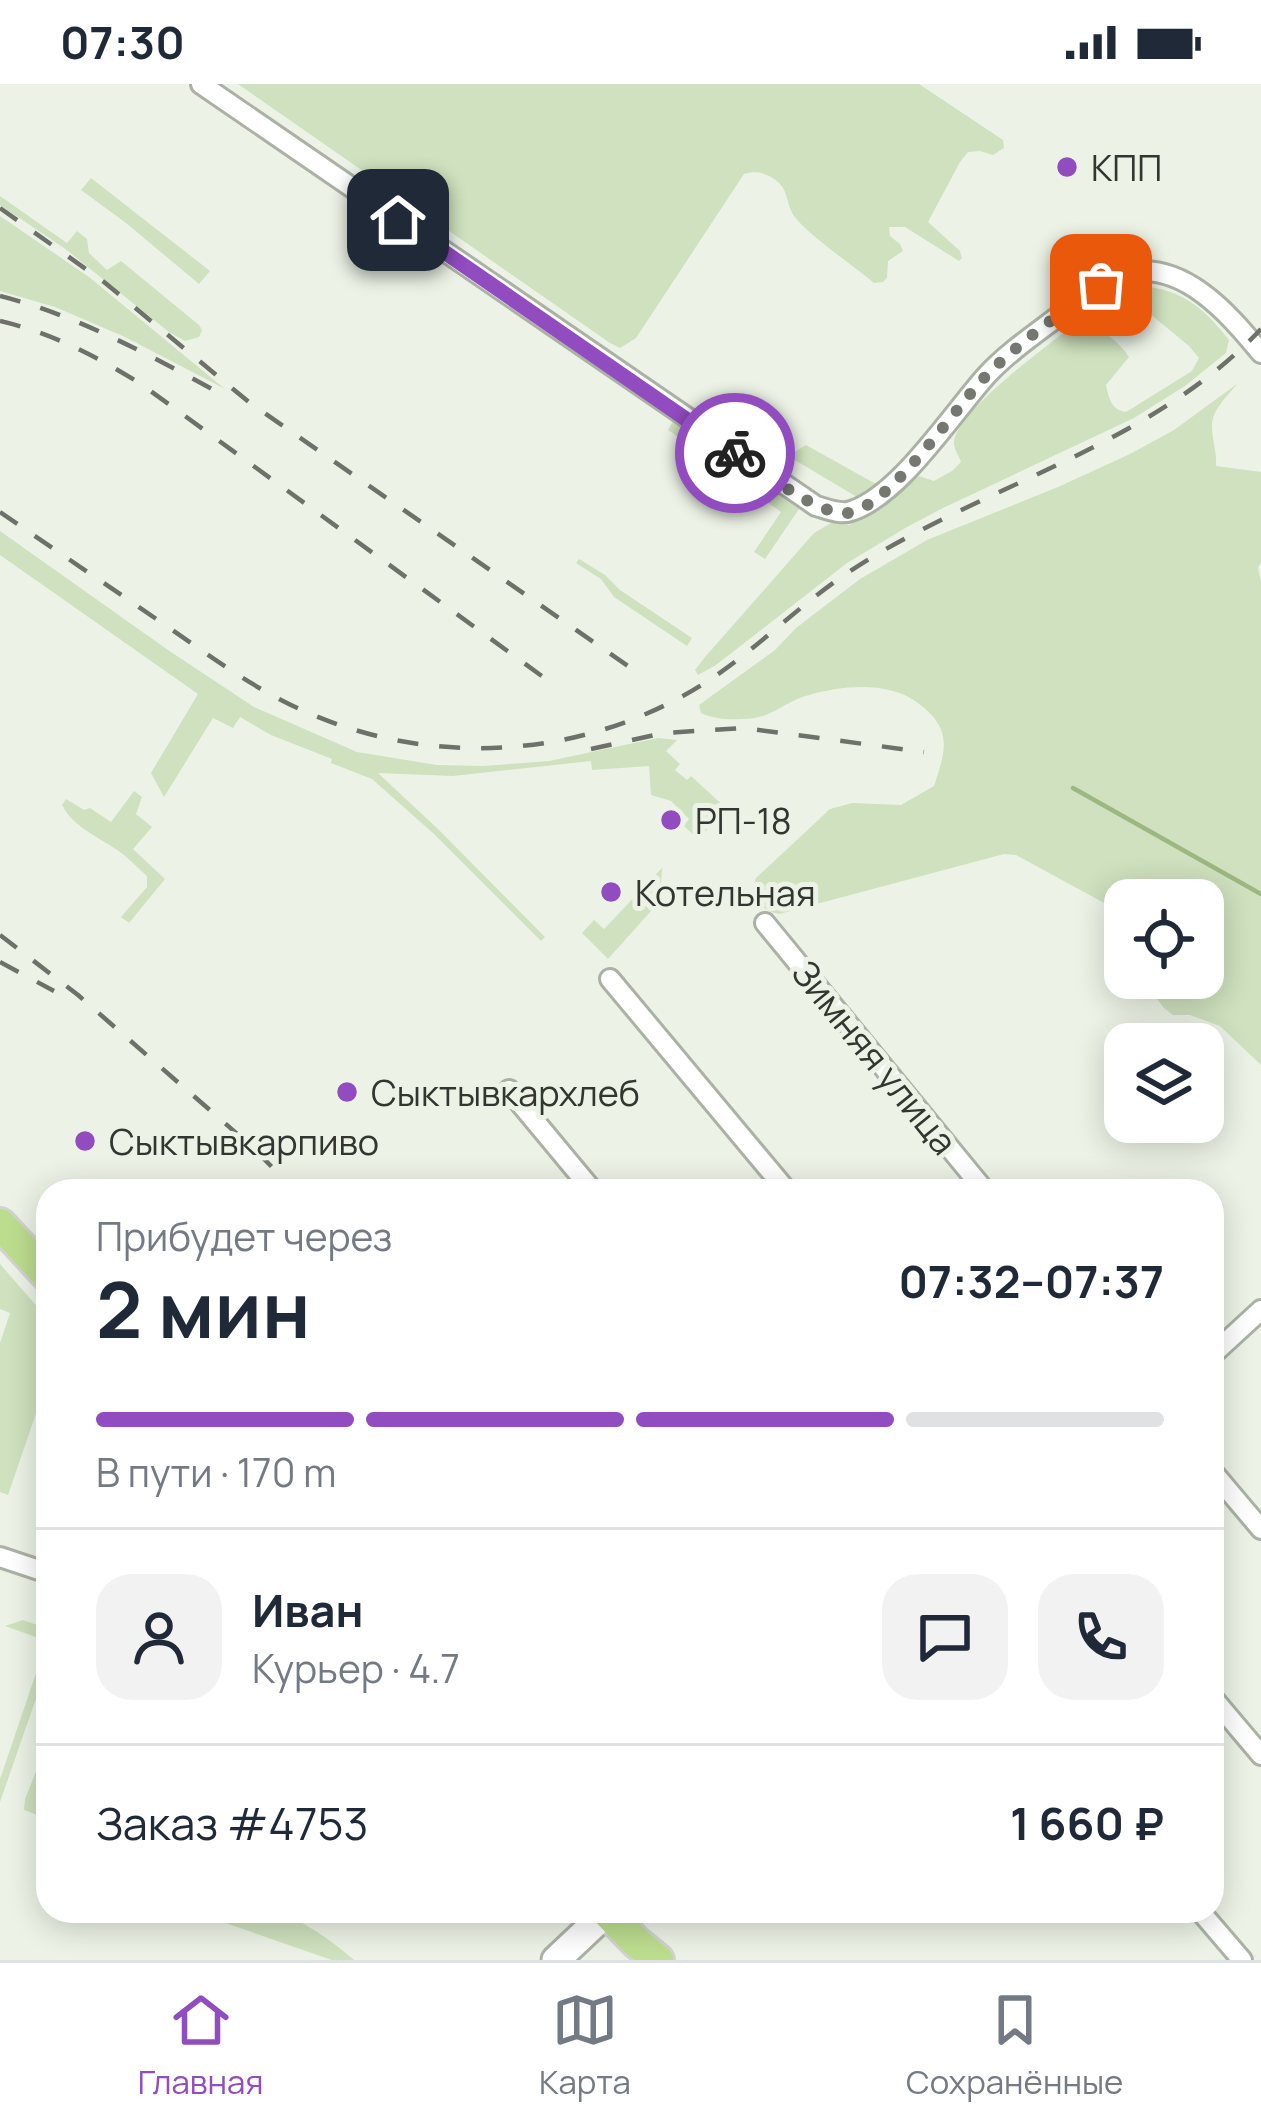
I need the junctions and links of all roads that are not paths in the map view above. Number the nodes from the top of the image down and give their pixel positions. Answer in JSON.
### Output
{"nodes":[{"id":1,"x":201,"y":84,"type":"edge"},
{"id":2,"x":1261,"y":353,"type":"edge"},
{"id":3,"x":765,"y":923,"type":"dead end"},
{"id":4,"x":610,"y":979,"type":"dead end"},
{"id":5,"x":508,"y":1090,"type":"dead end"},
{"id":6,"x":582,"y":1179,"type":"edge"},
{"id":7,"x":777,"y":1179,"type":"edge"},
{"id":8,"x":975,"y":1179,"type":"edge"},
{"id":9,"x":0,"y":1223,"type":"edge"},
{"id":10,"x":36,"y":1263,"type":"edge"},
{"id":11,"x":1261,"y":1310,"type":"edge"},
{"id":12,"x":1224,"y":1343,"type":"edge"},
{"id":13,"x":1224,"y":1485,"type":"edge"},
{"id":14,"x":1261,"y":1528,"type":"edge"},
{"id":15,"x":0,"y":1557,"type":"edge"},
{"id":16,"x":36,"y":1569,"type":"edge"},
{"id":17,"x":1224,"y":1711,"type":"edge"},
{"id":18,"x":1261,"y":1755,"type":"edge"},
{"id":19,"x":595,"y":1923,"type":"edge"},
{"id":20,"x":618,"y":1923,"type":"edge"},
{"id":21,"x":1210,"y":1923,"type":"edge"},
{"id":22,"x":556,"y":1960,"type":"edge"},
{"id":23,"x":658,"y":1960,"type":"edge"},
{"id":24,"x":1242,"y":1960,"type":"edge"}],
"edges":[{"from":1,"to":2,"type":"street"},
{"from":3,"to":8,"type":"street","name":"Зимняя улица"},
{"from":4,"to":7,"type":"street"},
{"from":5,"to":6,"type":"street"},
{"from":9,"to":10,"type":"main road"},
{"from":11,"to":12,"type":"street"},
{"from":13,"to":14,"type":"street"},
{"from":15,"to":16,"type":"street"},
{"from":17,"to":18,"type":"street"},
{"from":19,"to":22,"type":"street"},
{"from":20,"to":23,"type":"main road"},
{"from":21,"to":24,"type":"street"}]}
